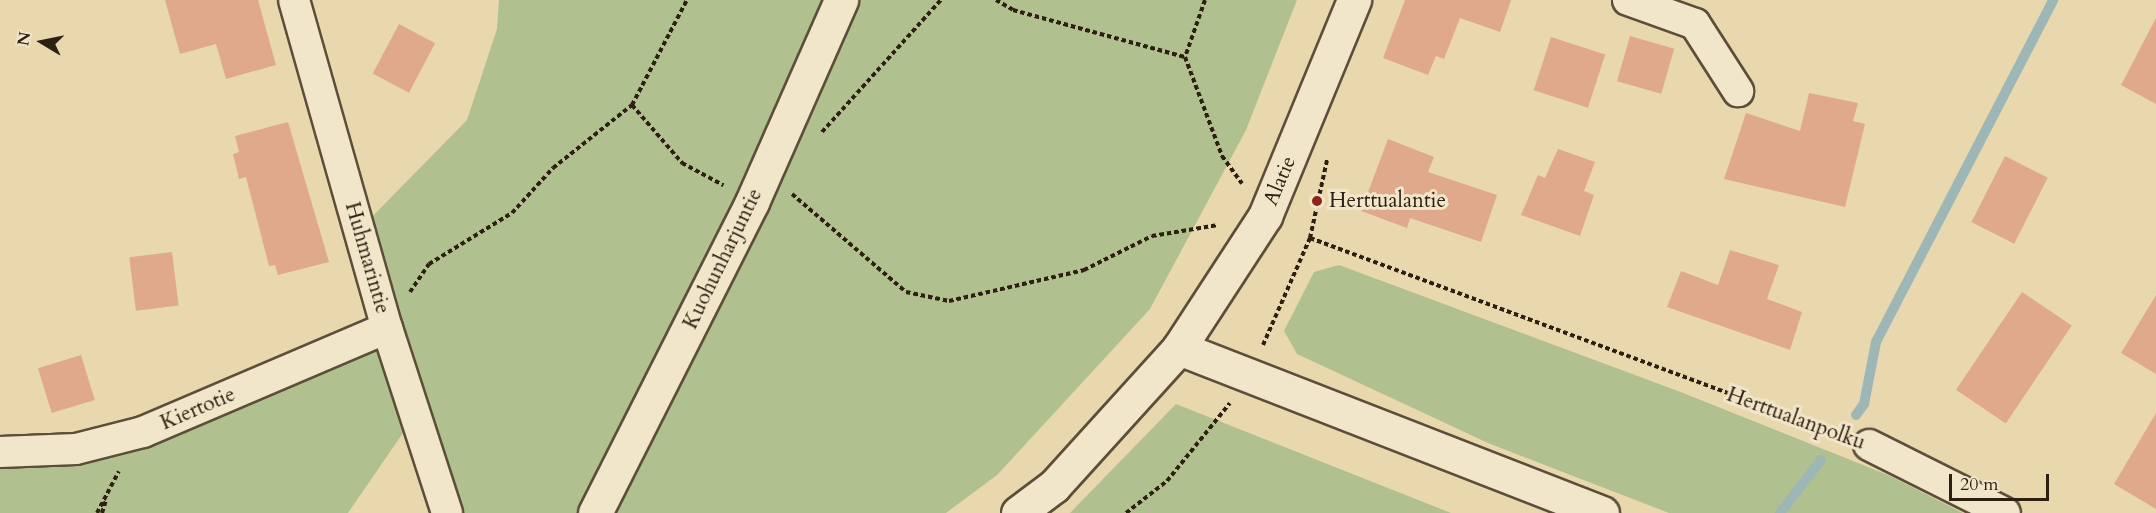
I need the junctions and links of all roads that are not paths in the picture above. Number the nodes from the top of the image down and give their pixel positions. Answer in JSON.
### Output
{"nodes":[{"id":1,"x":294,"y":0,"type":"edge"},
{"id":2,"x":841,"y":0,"type":"edge"},
{"id":3,"x":1354,"y":0,"type":"edge"},
{"id":4,"x":1628,"y":0,"type":"edge"},
{"id":5,"x":1737,"y":91,"type":"dead end"},
{"id":6,"x":387,"y":328,"type":"junction"},
{"id":7,"x":1179,"y":348,"type":"junction"},
{"id":8,"x":1869,"y":445,"type":"road end"},
{"id":9,"x":0,"y":452,"type":"edge"},
{"id":10,"x":447,"y":513,"type":"edge"},
{"id":11,"x":595,"y":513,"type":"edge"},
{"id":12,"x":1018,"y":513,"type":"edge"},
{"id":13,"x":1602,"y":513,"type":"edge"},
{"id":14,"x":2005,"y":513,"type":"edge"}],
"edges":[{"from":1,"to":6,"type":"street","name":"Huhmarintie"},
{"from":2,"to":11,"type":"street","name":"Kuohunharjuntie"},
{"from":3,"to":7,"type":"street","name":"Alatie"},
{"from":4,"to":5,"type":"street"},
{"from":6,"to":9,"type":"street","name":"Kiertotie"},
{"from":6,"to":10,"type":"street","name":"Huhmarintie"},
{"from":7,"to":12,"type":"street"},
{"from":7,"to":13,"type":"street"},
{"from":8,"to":14,"type":"street","name":"Herttualanpolku"}]}
